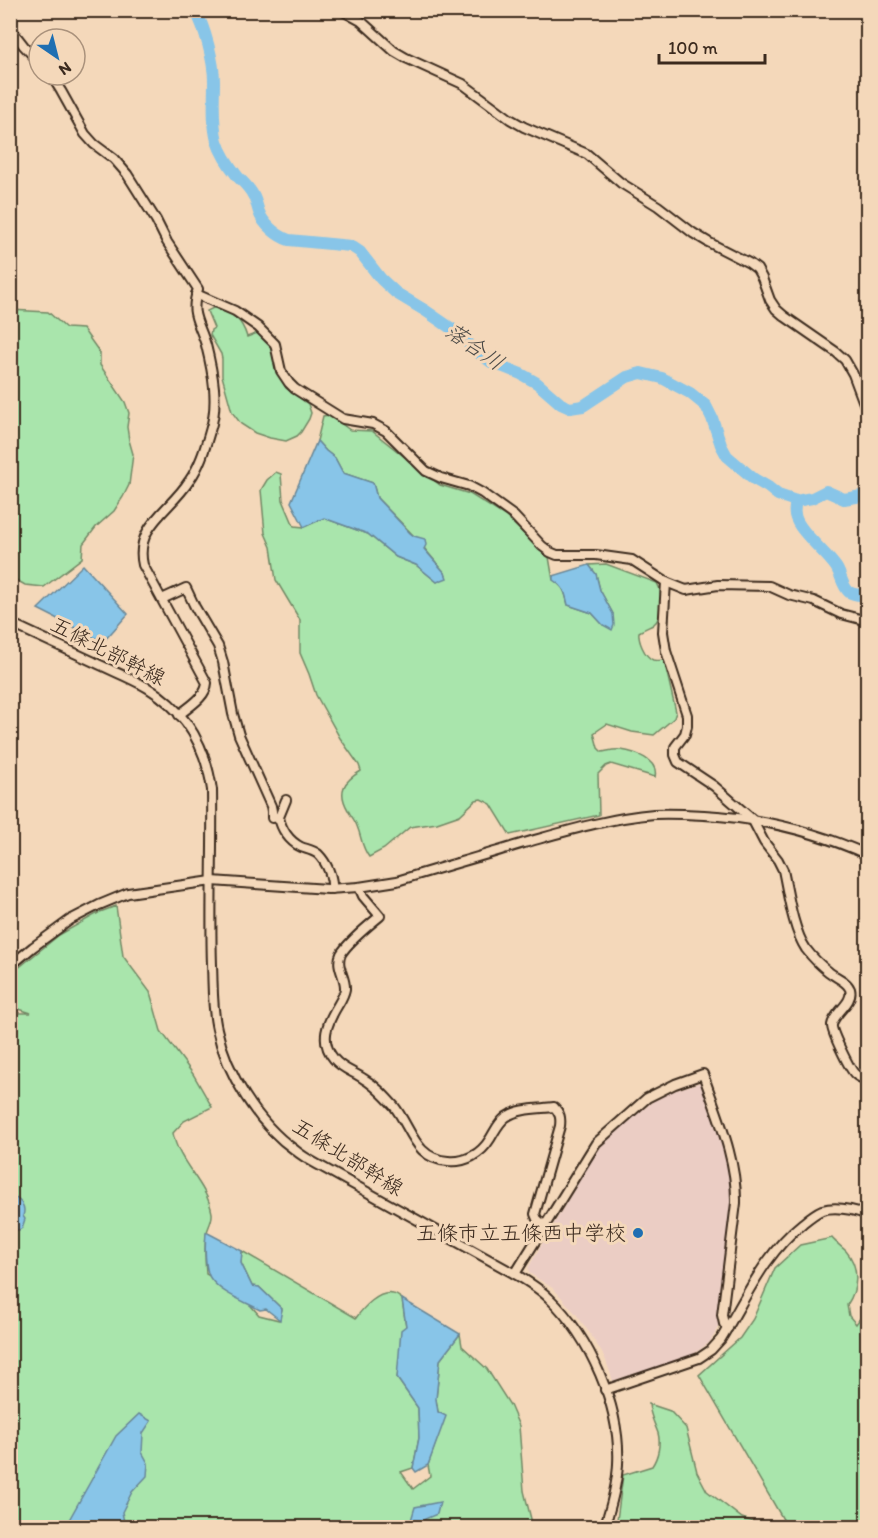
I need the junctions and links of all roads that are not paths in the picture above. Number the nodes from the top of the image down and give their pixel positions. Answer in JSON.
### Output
{"nodes":[{"id":1,"x":341,"y":10,"type":"edge"},
{"id":2,"x":10,"y":28,"type":"edge"},
{"id":3,"x":27,"y":49,"type":"edge"},
{"id":4,"x":58,"y":87,"type":"edge"},
{"id":5,"x":197,"y":291,"type":"junction"},
{"id":6,"x":867,"y":414,"type":"edge"},
{"id":7,"x":666,"y":582,"type":"junction"},
{"id":8,"x":162,"y":599,"type":"junction"},
{"id":9,"x":867,"y":621,"type":"edge"},
{"id":10,"x":10,"y":623,"type":"edge"},
{"id":11,"x":179,"y":715,"type":"junction"},
{"id":12,"x":286,"y":800,"type":"dead end"},
{"id":13,"x":276,"y":817,"type":"junction"},
{"id":14,"x":752,"y":819,"type":"junction"},
{"id":15,"x":867,"y":855,"type":"edge"},
{"id":16,"x":212,"y":881,"type":"junction"},
{"id":17,"x":359,"y":887,"type":"junction"},
{"id":18,"x":332,"y":889,"type":"junction"},
{"id":19,"x":10,"y":966,"type":"edge"},
{"id":20,"x":867,"y":1080,"type":"edge"},
{"id":21,"x":867,"y":1215,"type":"edge"},
{"id":22,"x":544,"y":1226,"type":"junction"},
{"id":23,"x":515,"y":1274,"type":"junction"},
{"id":24,"x":728,"y":1328,"type":"junction"},
{"id":25,"x":605,"y":1390,"type":"junction"},
{"id":26,"x":604,"y":1527,"type":"edge"}],
"edges":[{"from":1,"to":6,"type":"street"},
{"from":2,"to":3,"type":"street"},
{"from":4,"to":5,"type":"street"},
{"from":5,"to":7,"type":"street"},
{"from":5,"to":8,"type":"street"},
{"from":7,"to":9,"type":"street"},
{"from":7,"to":14,"type":"street"},
{"from":8,"to":11,"type":"street"},
{"from":8,"to":13,"type":"street"},
{"from":10,"to":11,"type":"street","name":"五條北部幹線"},
{"from":11,"to":16,"type":"street","name":"五條北部幹線"},
{"from":12,"to":13,"type":"street"},
{"from":13,"to":18,"type":"street"},
{"from":14,"to":15,"type":"street"},
{"from":14,"to":17,"type":"street"},
{"from":14,"to":20,"type":"street"},
{"from":16,"to":18,"type":"street"},
{"from":16,"to":19,"type":"street"},
{"from":16,"to":23,"type":"street","name":"五條北部幹線"},
{"from":17,"to":18,"type":"street"},
{"from":17,"to":22,"type":"street"},
{"from":21,"to":24,"type":"street"},
{"from":22,"to":23,"type":"street"},
{"from":22,"to":24,"type":"street"},
{"from":23,"to":25,"type":"street","name":"五條北部幹線"},
{"from":24,"to":25,"type":"street"},
{"from":25,"to":26,"type":"street","name":"五條北部幹線"}]}
